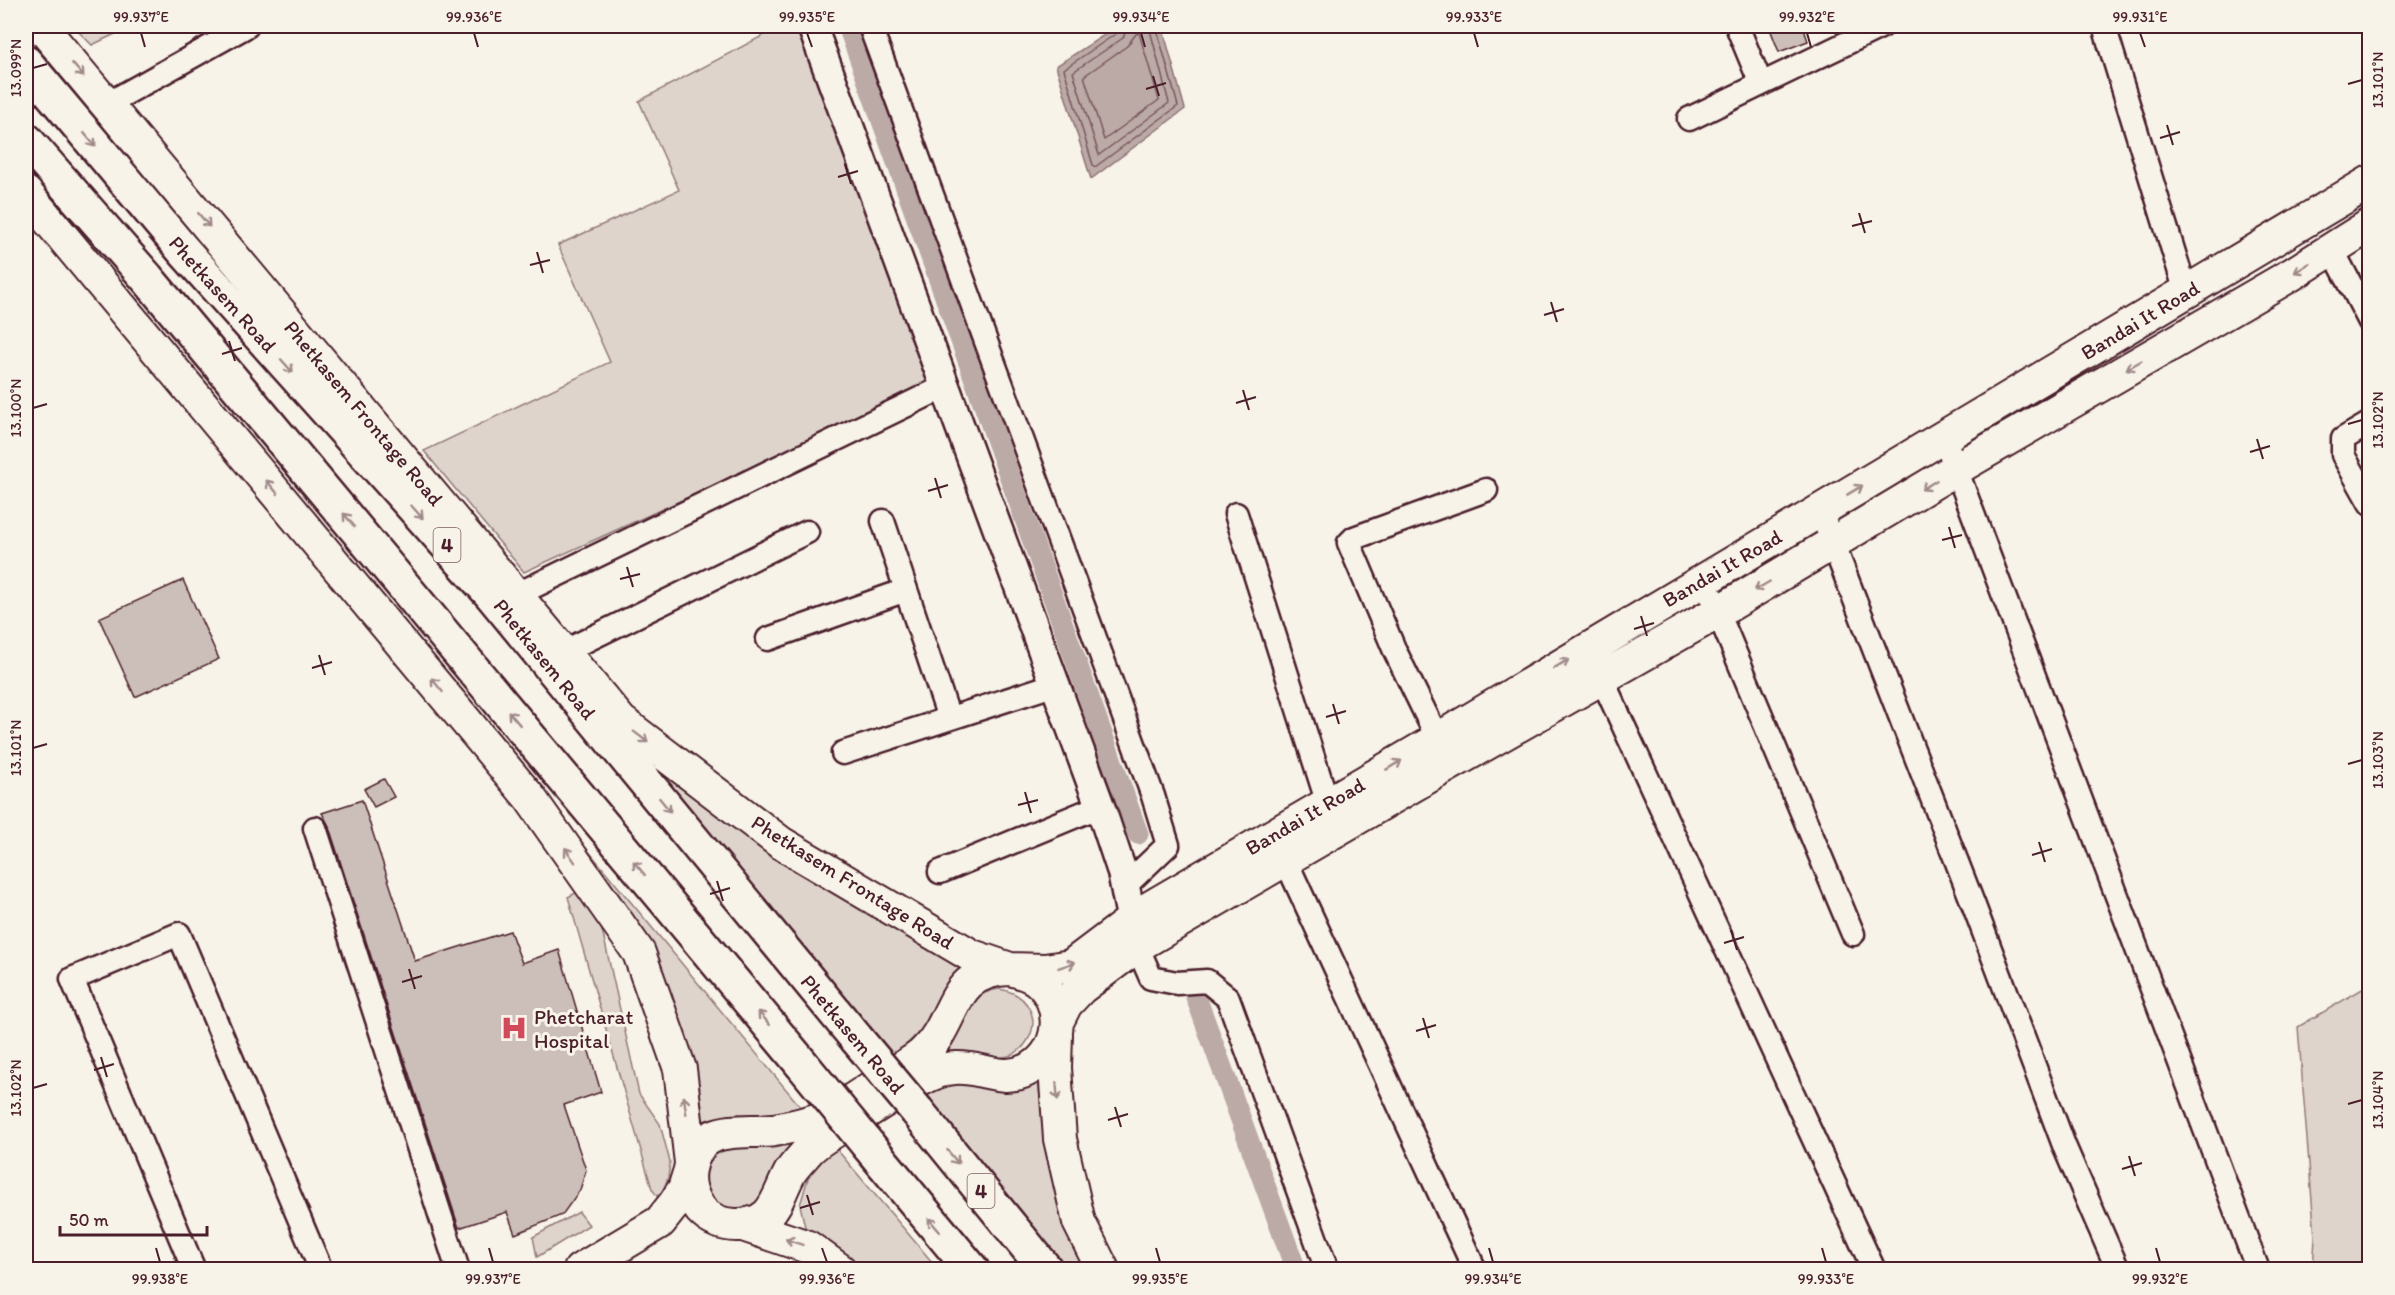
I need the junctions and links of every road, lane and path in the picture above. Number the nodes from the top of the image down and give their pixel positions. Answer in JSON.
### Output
{"nodes":[{"id":1,"x":41,"y":26,"type":"edge"},
{"id":2,"x":247,"y":26,"type":"edge"},
{"id":3,"x":812,"y":26,"type":"edge"},
{"id":4,"x":870,"y":26,"type":"edge"},
{"id":5,"x":1737,"y":26,"type":"edge"},
{"id":6,"x":1882,"y":26,"type":"edge"},
{"id":7,"x":2104,"y":26,"type":"edge"},
{"id":8,"x":26,"y":63,"type":"edge"},
{"id":9,"x":1761,"y":84,"type":"junction"},
{"id":10,"x":107,"y":104,"type":"junction"},
{"id":11,"x":1689,"y":119,"type":"dead end"},
{"id":12,"x":26,"y":140,"type":"edge"},
{"id":13,"x":2370,"y":182,"type":"edge"},
{"id":14,"x":26,"y":194,"type":"edge"},
{"id":15,"x":2370,"y":225,"type":"edge"},
{"id":16,"x":2332,"y":249,"type":"junction"},
{"id":17,"x":2186,"y":292,"type":"junction"},
{"id":18,"x":2370,"y":322,"type":"edge"},
{"id":19,"x":945,"y":386,"type":"junction"},
{"id":20,"x":2370,"y":423,"type":"edge"},
{"id":21,"x":1944,"y":437,"type":"junction"},
{"id":22,"x":1956,"y":469,"type":"junction"},
{"id":23,"x":1486,"y":490,"type":"dead end"},
{"id":24,"x":2370,"y":502,"type":"edge"},
{"id":25,"x":1820,"y":510,"type":"junction"},
{"id":26,"x":1236,"y":514,"type":"dead end"},
{"id":27,"x":883,"y":520,"type":"dead end"},
{"id":28,"x":807,"y":532,"type":"dead end"},
{"id":29,"x":1833,"y":545,"type":"junction"},
{"id":30,"x":1704,"y":579,"type":"junction"},
{"id":31,"x":906,"y":590,"type":"junction"},
{"id":32,"x":516,"y":595,"type":"junction"},
{"id":33,"x":1718,"y":612,"type":"junction"},
{"id":34,"x":768,"y":639,"type":"dead end"},
{"id":35,"x":1588,"y":648,"type":"junction"},
{"id":36,"x":563,"y":652,"type":"junction"},
{"id":37,"x":1602,"y":678,"type":"junction"},
{"id":38,"x":1056,"y":684,"type":"junction"},
{"id":39,"x":949,"y":718,"type":"junction"},
{"id":40,"x":1438,"y":739,"type":"junction"},
{"id":41,"x":843,"y":753,"type":"dead end"},
{"id":42,"x":1328,"y":804,"type":"junction"},
{"id":43,"x":1100,"y":806,"type":"junction"},
{"id":44,"x":315,"y":828,"type":"dead end"},
{"id":45,"x":1279,"y":847,"type":"junction"},
{"id":46,"x":940,"y":872,"type":"dead end"},
{"id":47,"x":1125,"y":886,"type":"junction"},
{"id":48,"x":1134,"y":934,"type":"junction"},
{"id":49,"x":1853,"y":934,"type":"dead end"},
{"id":50,"x":1010,"y":969,"type":"junction"},
{"id":51,"x":1057,"y":1026,"type":"junction"},
{"id":52,"x":690,"y":1168,"type":"junction"},
{"id":53,"x":660,"y":1222,"type":"junction"},
{"id":54,"x":729,"y":1223,"type":"junction"},
{"id":55,"x":194,"y":1269,"type":"edge"},
{"id":56,"x":321,"y":1269,"type":"edge"},
{"id":57,"x":458,"y":1269,"type":"edge"},
{"id":58,"x":580,"y":1269,"type":"edge"},
{"id":59,"x":840,"y":1269,"type":"edge"},
{"id":60,"x":972,"y":1269,"type":"edge"},
{"id":61,"x":1046,"y":1269,"type":"edge"},
{"id":62,"x":1103,"y":1269,"type":"edge"},
{"id":63,"x":1327,"y":1269,"type":"edge"},
{"id":64,"x":1475,"y":1269,"type":"edge"},
{"id":65,"x":1874,"y":1269,"type":"edge"},
{"id":66,"x":2118,"y":1269,"type":"edge"},
{"id":67,"x":2258,"y":1269,"type":"edge"}],
"edges":[{"from":1,"to":10,"type":"main road","name":"Phetkasem Frontage Road","number":"4","one_way":true},
{"from":2,"to":10,"type":"street"},
{"from":3,"to":19,"type":"street"},
{"from":4,"to":47,"type":"street"},
{"from":5,"to":9,"type":"street"},
{"from":6,"to":9,"type":"street"},
{"from":7,"to":17,"type":"street"},
{"from":8,"to":61,"type":"highway","name":"Phetkasem Road","number":"4","one_way":true,"bridge":true},
{"from":9,"to":11,"type":"street"},
{"from":10,"to":32,"type":"main road","name":"Phetkasem Frontage Road","number":"4","one_way":true},
{"from":60,"to":12,"type":"highway","one_way":true,"bridge":true},
{"from":13,"to":17,"type":"main road","name":"Bandai It Road"},
{"from":52,"to":14,"type":"main road","one_way":true},
{"from":15,"to":16,"type":"main road","name":"Bandai It Road"},
{"from":16,"to":18,"type":"street"},
{"from":16,"to":22,"type":"main road","name":"Bandai It Road","one_way":true},
{"from":17,"to":21,"type":"main road","name":"Bandai It Road"},
{"from":19,"to":32,"type":"street"},
{"from":19,"to":38,"type":"street"},
{"from":20,"to":24,"type":"street"},
{"from":21,"to":22,"type":"street"},
{"from":25,"to":21,"type":"main road","name":"Bandai It Road","one_way":true},
{"from":22,"to":29,"type":"main road","name":"Bandai It Road","one_way":true},
{"from":22,"to":67,"type":"street"},
{"from":23,"to":40,"type":"street"},
{"from":25,"to":29,"type":"street"},
{"from":25,"to":30,"type":"main road","name":"Bandai It Road"},
{"from":26,"to":42,"type":"street"},
{"from":27,"to":31,"type":"street"},
{"from":28,"to":36,"type":"street"},
{"from":29,"to":33,"type":"main road","name":"Bandai It Road","one_way":true},
{"from":29,"to":66,"type":"street"},
{"from":30,"to":33,"type":"street"},
{"from":30,"to":35,"type":"main road","name":"Bandai It Road"},
{"from":31,"to":34,"type":"street"},
{"from":31,"to":39,"type":"street"},
{"from":32,"to":36,"type":"main road","name":"Phetkasem Frontage Road","number":"4"},
{"from":33,"to":37,"type":"main road","name":"Bandai It Road"},
{"from":33,"to":49,"type":"street"},
{"from":35,"to":37,"type":"street"},
{"from":40,"to":35,"type":"main road","name":"Bandai It Road","one_way":true},
{"from":36,"to":50,"type":"main road","name":"Phetkasem Frontage Road","number":"4","one_way":true},
{"from":37,"to":45,"type":"main road","name":"Bandai It Road"},
{"from":37,"to":65,"type":"street"},
{"from":38,"to":39,"type":"street"},
{"from":38,"to":43,"type":"street"},
{"from":39,"to":41,"type":"street"},
{"from":42,"to":40,"type":"main road","name":"Bandai It Road","one_way":true},
{"from":42,"to":45,"type":"main road","name":"Bandai It Road"},
{"from":43,"to":46,"type":"street"},
{"from":43,"to":47,"type":"street"},
{"from":44,"to":57,"type":"street"},
{"from":45,"to":48,"type":"main road","name":"Bandai It Road"},
{"from":45,"to":64,"type":"street"},
{"from":47,"to":48,"type":"street"},
{"from":50,"to":48,"type":"main road","name":"Bandai It Road","one_way":true},
{"from":48,"to":51,"type":"main road","name":"Bandai It Road"},
{"from":48,"to":63,"type":"street"},
{"from":50,"to":51,"type":"main road"},
{"from":50,"to":52,"type":"main road"},
{"from":51,"to":54,"type":"main road","name":"Bandai It Road"},
{"from":51,"to":62,"type":"main road","one_way":true},
{"from":52,"to":53,"type":"main road"},
{"from":52,"to":54,"type":"main road"},
{"from":53,"to":54,"type":"main road"},
{"from":53,"to":58,"type":"main road"},
{"from":59,"to":54,"type":"main road","one_way":true},
{"from":55,"to":56,"type":"street"}]}
